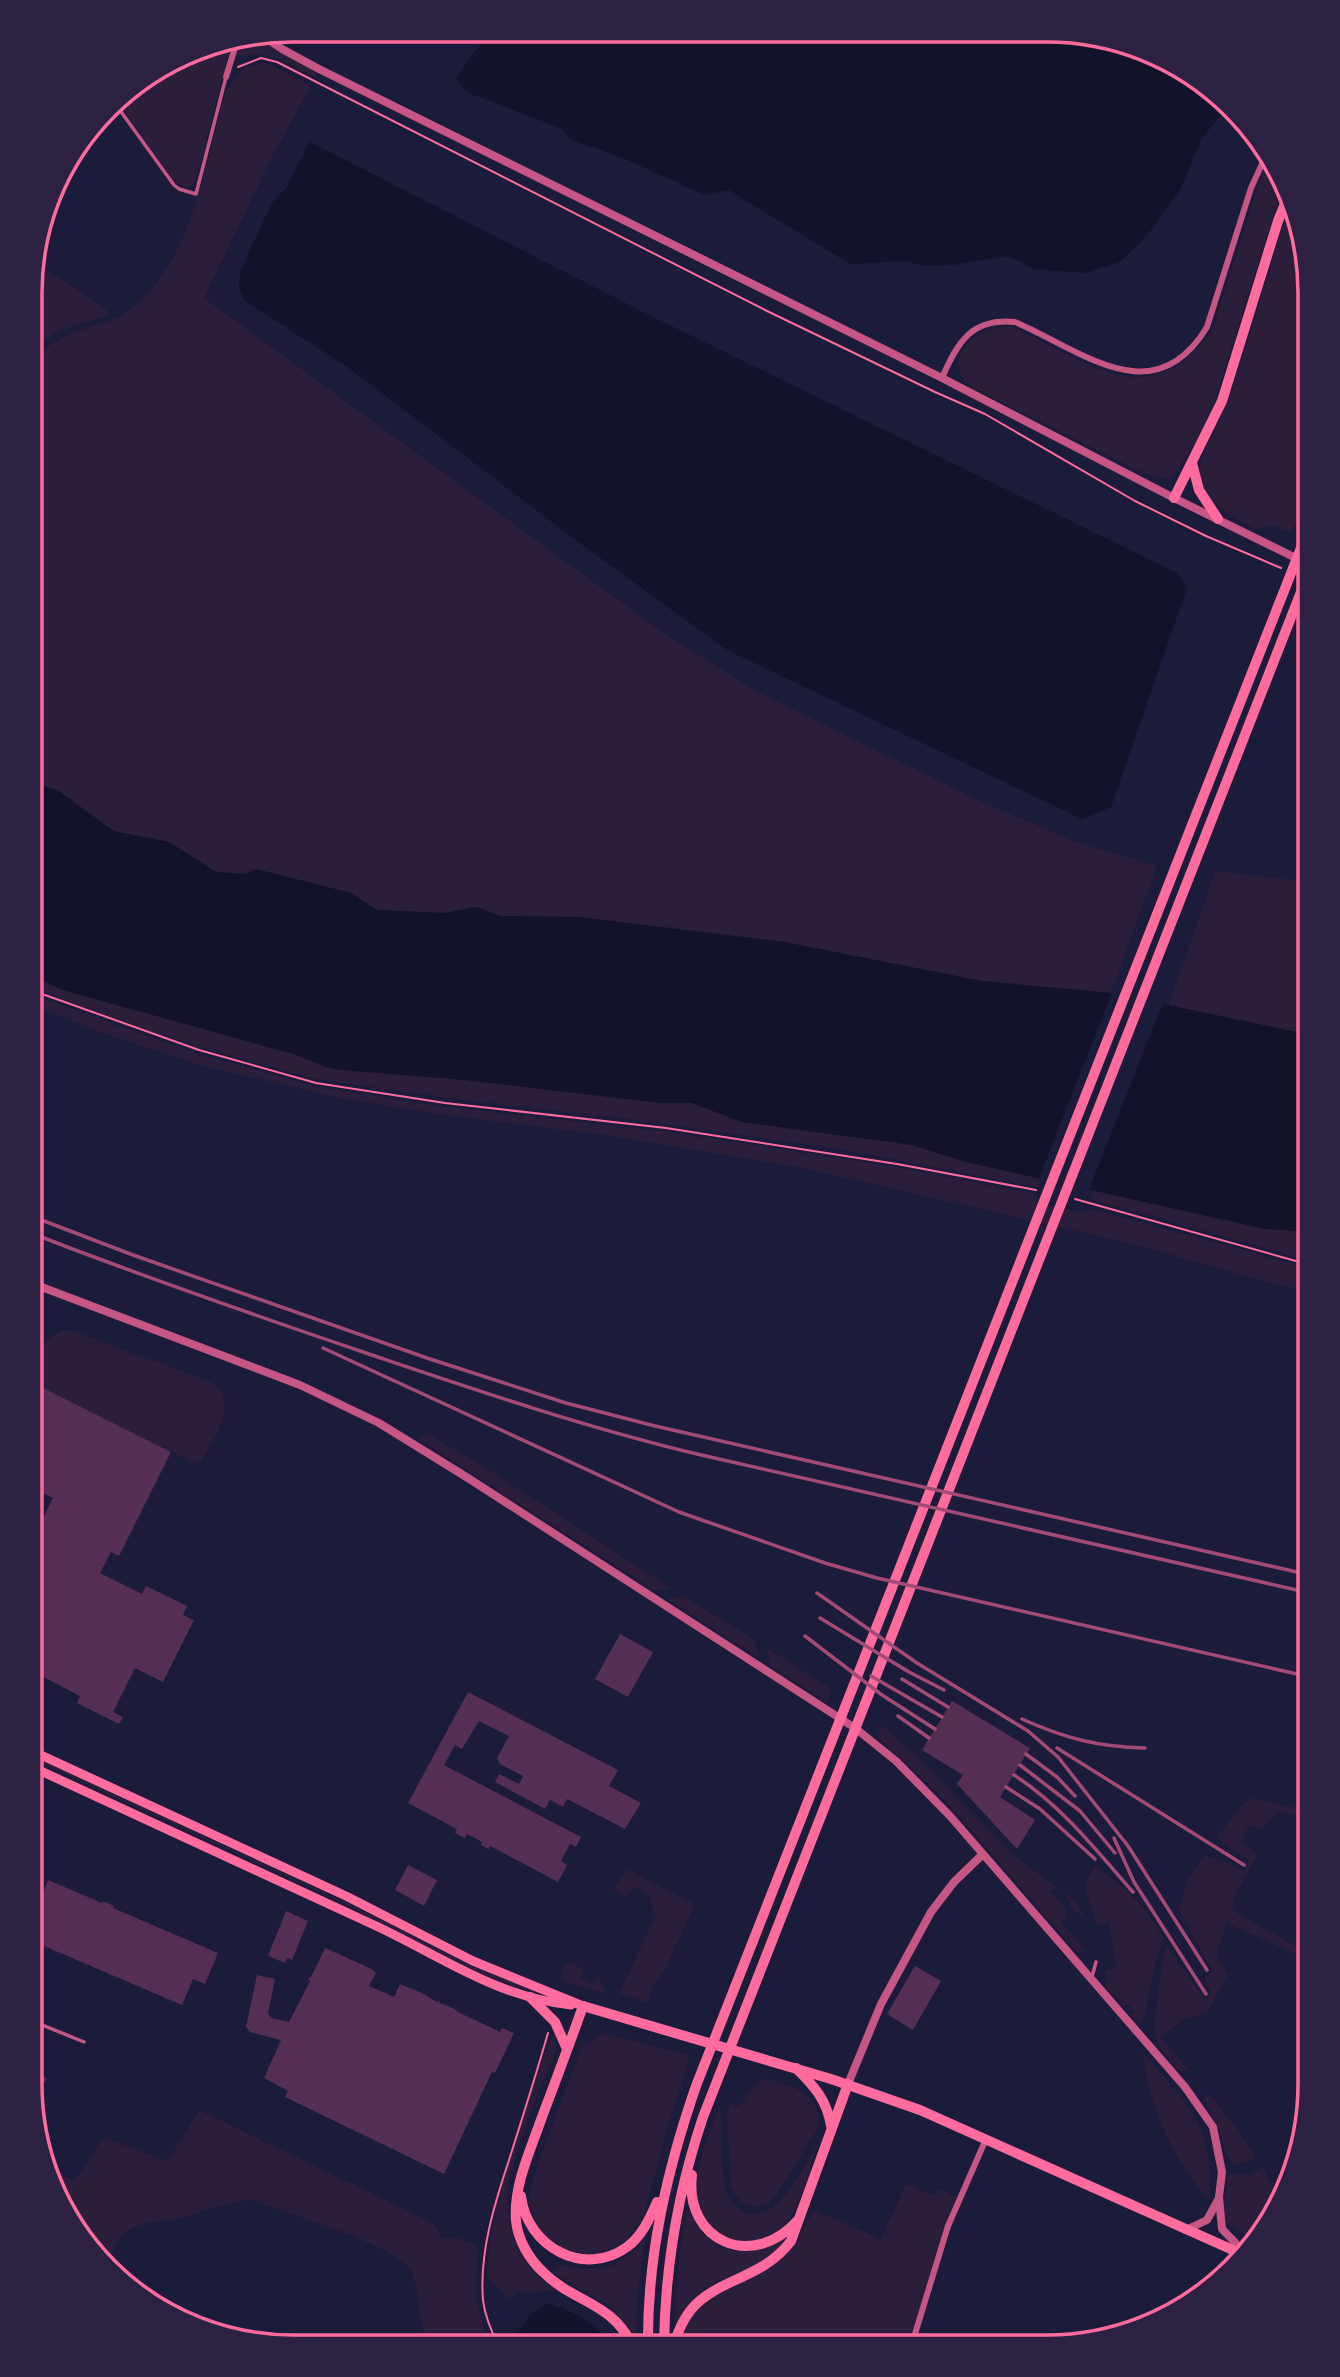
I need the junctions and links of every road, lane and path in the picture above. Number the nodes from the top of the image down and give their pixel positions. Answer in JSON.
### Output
{"nodes":[{"id":1,"x":274,"y":43,"type":"edge"},
{"id":2,"x":234,"y":49,"type":"edge"},
{"id":3,"x":242,"y":64,"type":"dead end"},
{"id":4,"x":226,"y":77,"type":"joint"},
{"id":5,"x":121,"y":111,"type":"edge"},
{"id":6,"x":1262,"y":164,"type":"edge"},
{"id":7,"x":1283,"y":208,"type":"edge"},
{"id":8,"x":942,"y":378,"type":"junction"},
{"id":9,"x":1192,"y":463,"type":"junction"},
{"id":10,"x":1174,"y":498,"type":"junction"},
{"id":11,"x":1218,"y":519,"type":"junction"},
{"id":12,"x":1298,"y":556,"type":"edge"},
{"id":13,"x":1298,"y":561,"type":"edge"},
{"id":14,"x":1280,"y":568,"type":"dead end"},
{"id":15,"x":1298,"y":598,"type":"edge"},
{"id":16,"x":42,"y":994,"type":"edge"},
{"id":17,"x":1043,"y":1191,"type":"dead end"},
{"id":18,"x":1066,"y":1196,"type":"dead end"},
{"id":19,"x":1298,"y":1262,"type":"edge"},
{"id":20,"x":42,"y":1287,"type":"edge"},
{"id":21,"x":42,"y":1756,"type":"edge"},
{"id":22,"x":42,"y":1772,"type":"edge"},
{"id":23,"x":983,"y":1854,"type":"junction"},
{"id":24,"x":1096,"y":1962,"type":"dead end"},
{"id":25,"x":1091,"y":1979,"type":"junction"},
{"id":26,"x":534,"y":1998,"type":"junction"},
{"id":27,"x":583,"y":2006,"type":"junction"},
{"id":28,"x":42,"y":2025,"type":"edge"},
{"id":29,"x":84,"y":2042,"type":"dead end"},
{"id":30,"x":567,"y":2049,"type":"junction"},
{"id":31,"x":796,"y":2068,"type":"junction"},
{"id":32,"x":848,"y":2084,"type":"junction"},
{"id":33,"x":831,"y":2129,"type":"junction"},
{"id":34,"x":698,"y":2132,"type":"junction"},
{"id":35,"x":986,"y":2139,"type":"junction"},
{"id":36,"x":666,"y":2184,"type":"junction"},
{"id":37,"x":520,"y":2187,"type":"junction"},
{"id":38,"x":1219,"y":2197,"type":"junction"},
{"id":39,"x":803,"y":2212,"type":"junction"},
{"id":40,"x":1186,"y":2230,"type":"junction"},
{"id":41,"x":1238,"y":2247,"type":"edge"},
{"id":42,"x":1234,"y":2251,"type":"edge"},
{"id":43,"x":626,"y":2335,"type":"edge"},
{"id":44,"x":648,"y":2335,"type":"edge"},
{"id":45,"x":664,"y":2335,"type":"edge"},
{"id":46,"x":678,"y":2335,"type":"edge"},
{"id":47,"x":915,"y":2335,"type":"edge"}],
"edges":[{"from":1,"to":8,"type":"street"},
{"from":2,"to":4,"type":"street"},
{"from":3,"to":14,"type":"path"},
{"from":4,"to":5,"type":"lane"},
{"from":6,"to":8,"type":"street"},
{"from":7,"to":9,"type":"main road"},
{"from":8,"to":10,"type":"street"},
{"from":9,"to":10,"type":"main road"},
{"from":9,"to":11,"type":"main road"},
{"from":10,"to":11,"type":"street"},
{"from":11,"to":13,"type":"street"},
{"from":12,"to":36,"type":"main road"},
{"from":15,"to":34,"type":"main road"},
{"from":16,"to":17,"type":"path"},
{"from":18,"to":19,"type":"path"},
{"from":20,"to":23,"type":"street"},
{"from":21,"to":27,"type":"main road"},
{"from":22,"to":26,"type":"main road"},
{"from":23,"to":25,"type":"street"},
{"from":23,"to":32,"type":"street"},
{"from":24,"to":25,"type":"lane"},
{"from":25,"to":38,"type":"street"},
{"from":26,"to":27,"type":"main road"},
{"from":26,"to":30,"type":"main road"},
{"from":27,"to":30,"type":"main road"},
{"from":27,"to":31,"type":"main road"},
{"from":28,"to":29,"type":"lane"},
{"from":30,"to":37,"type":"main road"},
{"from":31,"to":32,"type":"main road"},
{"from":31,"to":33,"type":"main road"},
{"from":32,"to":33,"type":"main road"},
{"from":32,"to":35,"type":"main road"},
{"from":33,"to":39,"type":"main road"},
{"from":34,"to":39,"type":"main road"},
{"from":34,"to":45,"type":"main road"},
{"from":35,"to":40,"type":"main road"},
{"from":35,"to":47,"type":"street"},
{"from":36,"to":37,"type":"main road"},
{"from":36,"to":44,"type":"main road"},
{"from":37,"to":43,"type":"main road"},
{"from":38,"to":40,"type":"street"},
{"from":38,"to":41,"type":"street"},
{"from":39,"to":46,"type":"main road"},
{"from":40,"to":42,"type":"main road"}]}
